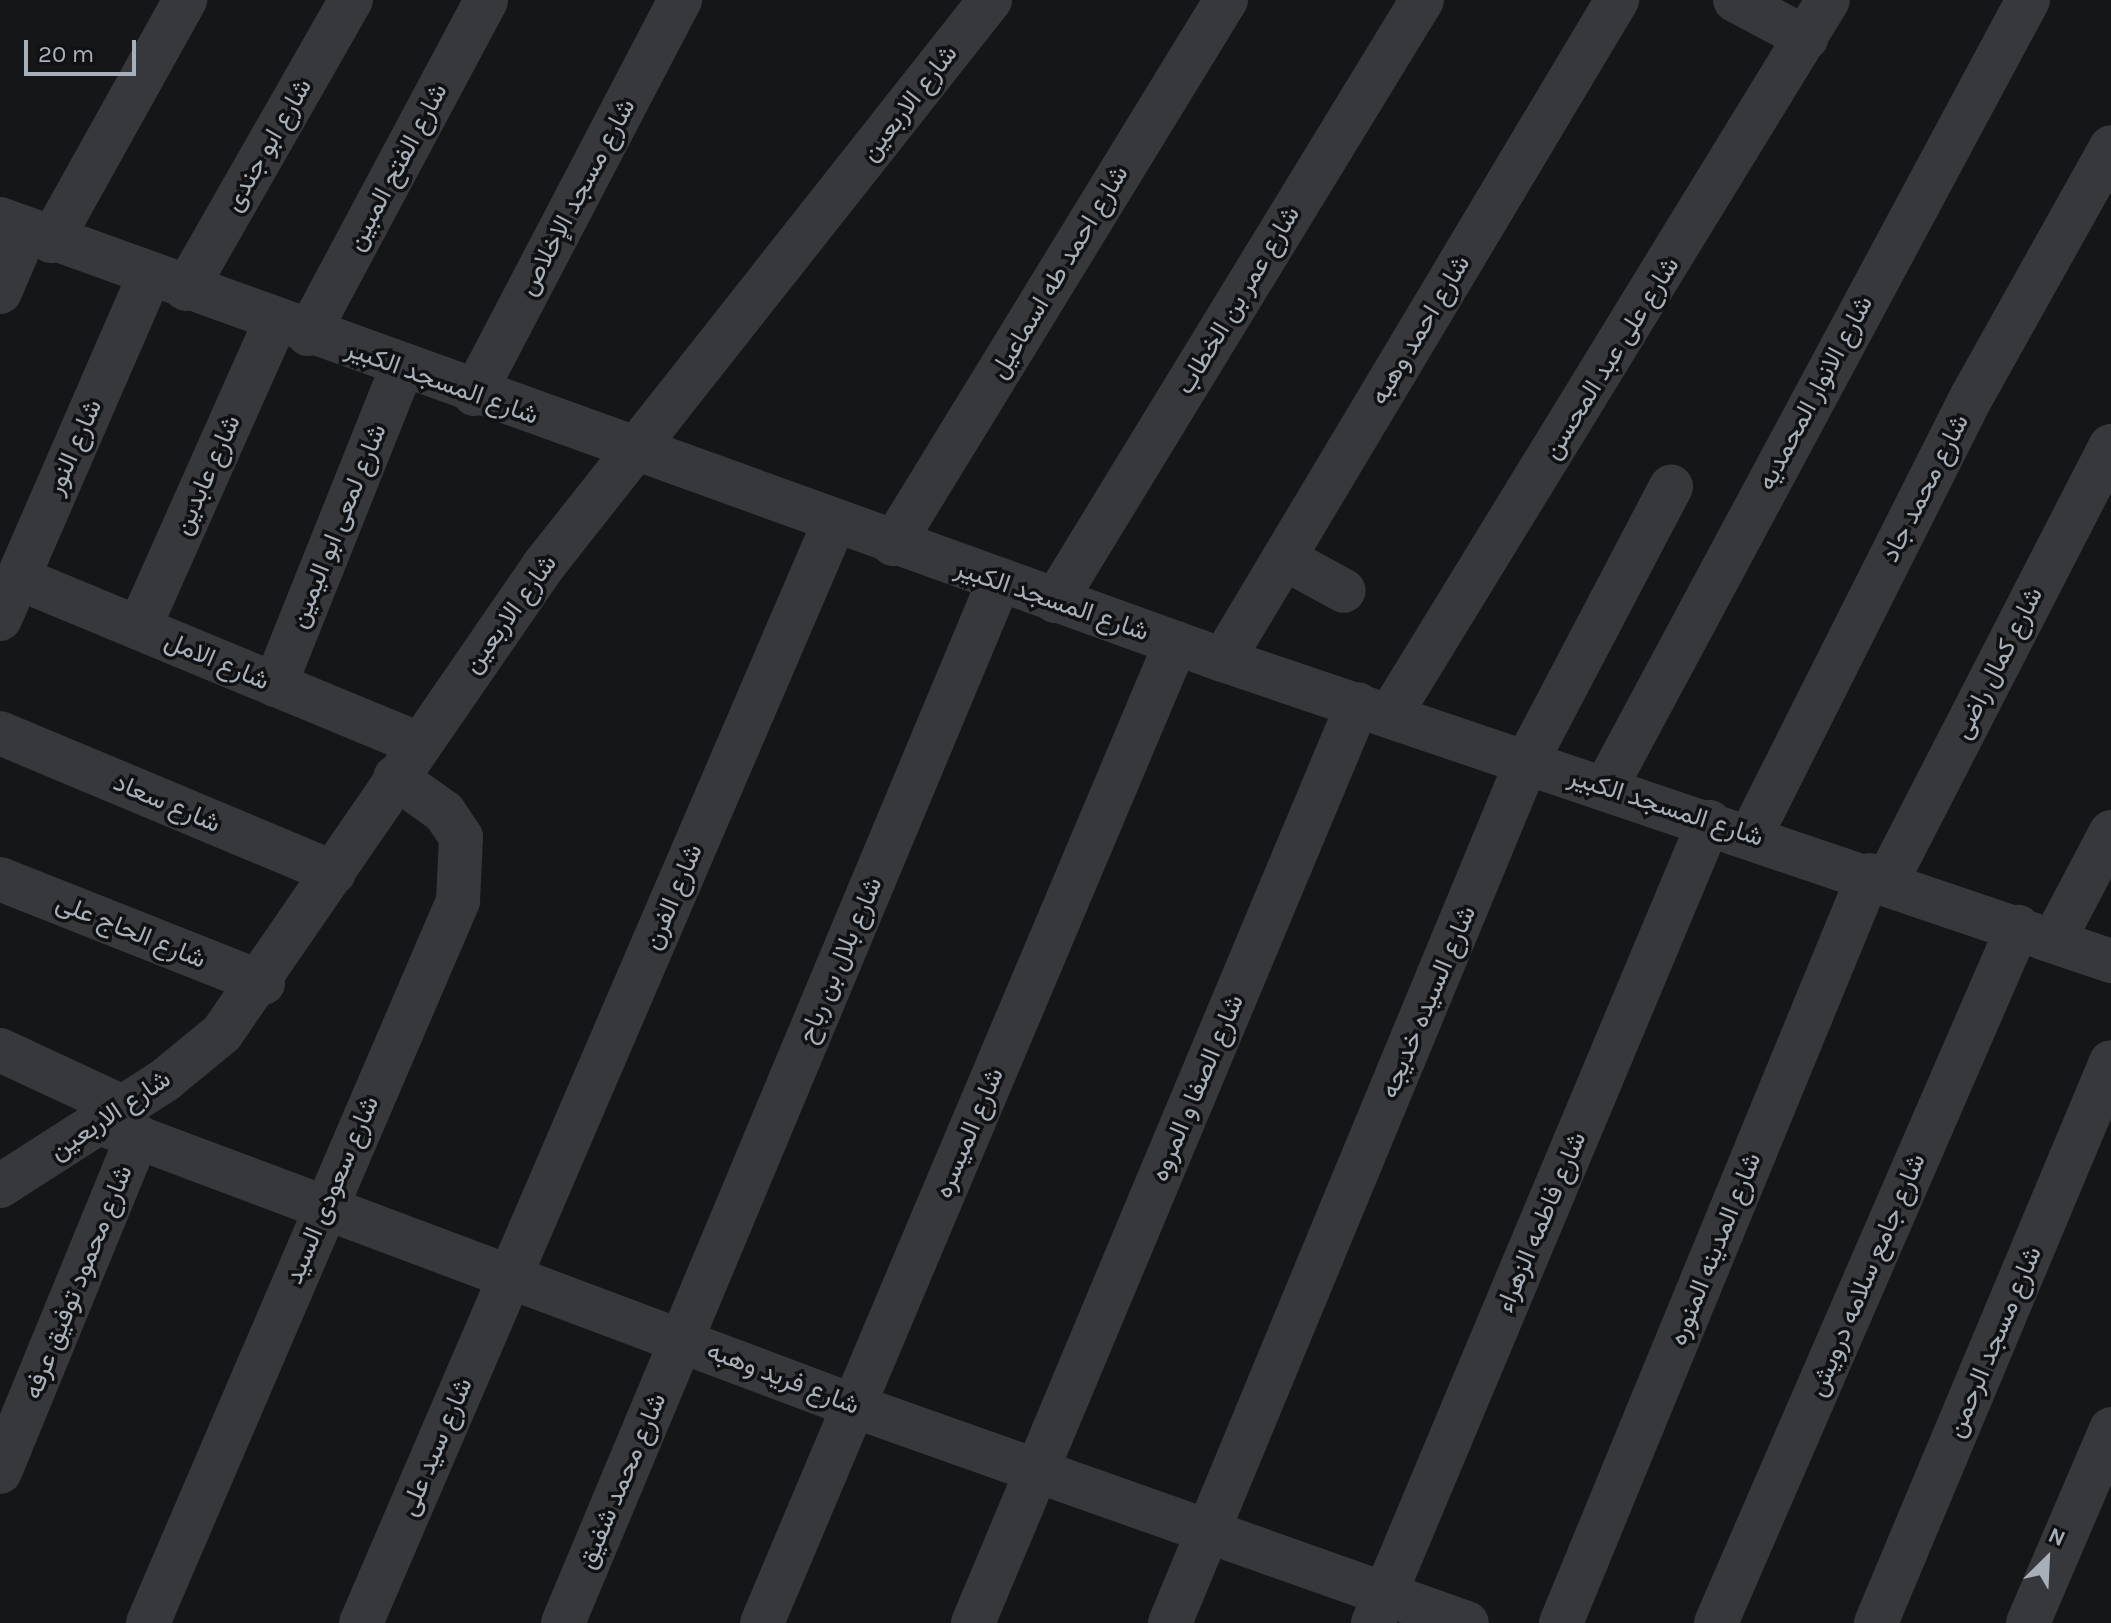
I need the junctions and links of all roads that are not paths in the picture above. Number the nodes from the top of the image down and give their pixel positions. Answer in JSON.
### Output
{"nodes":[{"id":1,"x":185,"y":0,"type":"edge"},
{"id":2,"x":351,"y":0,"type":"edge"},
{"id":3,"x":486,"y":0,"type":"edge"},
{"id":4,"x":680,"y":0,"type":"edge"},
{"id":5,"x":990,"y":0,"type":"edge"},
{"id":6,"x":1226,"y":0,"type":"edge"},
{"id":7,"x":1422,"y":0,"type":"edge"},
{"id":8,"x":1617,"y":0,"type":"edge"},
{"id":9,"x":1735,"y":0,"type":"edge"},
{"id":10,"x":1828,"y":0,"type":"edge"},
{"id":11,"x":2028,"y":0,"type":"edge"},
{"id":12,"x":1806,"y":38,"type":"junction"},
{"id":13,"x":2111,"y":147,"type":"edge"},
{"id":14,"x":26,"y":231,"type":"edge"},
{"id":15,"x":167,"y":283,"type":"junction"},
{"id":16,"x":0,"y":292,"type":"edge"},
{"id":17,"x":292,"y":328,"type":"junction"},
{"id":18,"x":402,"y":368,"type":"junction"},
{"id":19,"x":474,"y":394,"type":"junction"},
{"id":20,"x":2111,"y":446,"type":"edge"},
{"id":21,"x":634,"y":452,"type":"junction"},
{"id":22,"x":1671,"y":487,"type":"dead end"},
{"id":23,"x":834,"y":523,"type":"junction"},
{"id":24,"x":893,"y":544,"type":"junction"},
{"id":25,"x":1284,"y":558,"type":"junction"},
{"id":26,"x":18,"y":578,"type":"junction"},
{"id":27,"x":999,"y":581,"type":"junction"},
{"id":28,"x":1344,"y":591,"type":"dead end"},
{"id":29,"x":1055,"y":601,"type":"junction"},
{"id":30,"x":0,"y":619,"type":"edge"},
{"id":31,"x":139,"y":628,"type":"junction"},
{"id":32,"x":1176,"y":643,"type":"junction"},
{"id":33,"x":1223,"y":660,"type":"junction"},
{"id":34,"x":275,"y":685,"type":"junction"},
{"id":35,"x":1374,"y":710,"type":"junction"},
{"id":36,"x":0,"y":733,"type":"edge"},
{"id":37,"x":406,"y":760,"type":"junction"},
{"id":38,"x":1527,"y":761,"type":"junction"},
{"id":39,"x":1606,"y":787,"type":"junction"},
{"id":40,"x":1709,"y":822,"type":"junction"},
{"id":41,"x":2111,"y":832,"type":"edge"},
{"id":42,"x":1751,"y":835,"type":"junction"},
{"id":43,"x":334,"y":873,"type":"junction"},
{"id":44,"x":1878,"y":878,"type":"junction"},
{"id":45,"x":0,"y":879,"type":"edge"},
{"id":46,"x":2036,"y":934,"type":"junction"},
{"id":47,"x":2111,"y":961,"type":"edge"},
{"id":48,"x":263,"y":983,"type":"junction"},
{"id":49,"x":0,"y":1050,"type":"edge"},
{"id":50,"x":2111,"y":1062,"type":"edge"},
{"id":51,"x":122,"y":1123,"type":"junction"},
{"id":52,"x":0,"y":1186,"type":"edge"},
{"id":53,"x":325,"y":1204,"type":"junction"},
{"id":54,"x":511,"y":1272,"type":"junction"},
{"id":55,"x":682,"y":1339,"type":"junction"},
{"id":56,"x":854,"y":1406,"type":"junction"},
{"id":57,"x":2111,"y":1429,"type":"edge"},
{"id":58,"x":0,"y":1472,"type":"edge"},
{"id":59,"x":1036,"y":1472,"type":"junction"},
{"id":60,"x":1209,"y":1528,"type":"junction"},
{"id":61,"x":1380,"y":1607,"type":"edge"},
{"id":62,"x":148,"y":1623,"type":"edge"},
{"id":63,"x":361,"y":1623,"type":"edge"},
{"id":64,"x":563,"y":1623,"type":"edge"},
{"id":65,"x":762,"y":1623,"type":"edge"},
{"id":66,"x":973,"y":1623,"type":"edge"},
{"id":67,"x":1170,"y":1623,"type":"edge"},
{"id":68,"x":1467,"y":1623,"type":"edge"},
{"id":69,"x":1561,"y":1623,"type":"edge"},
{"id":70,"x":1716,"y":1623,"type":"edge"},
{"id":71,"x":1876,"y":1623,"type":"edge"},
{"id":72,"x":2028,"y":1623,"type":"edge"}],
"edges":[{"from":1,"to":14,"type":"street"},
{"from":2,"to":15,"type":"street","name":"شارع ابو جندى"},
{"from":3,"to":17,"type":"street","name":"شارع الفتح المبين"},
{"from":4,"to":19,"type":"street","name":"شارع مسجد الإخلاص"},
{"from":5,"to":21,"type":"street","name":"شارع الاربعين"},
{"from":6,"to":24,"type":"street","name":"شارع احمد طه اسماعيل"},
{"from":7,"to":29,"type":"street","name":"شارع عمر بن الخطاب"},
{"from":8,"to":25,"type":"street","name":"شارع احمد وهبه"},
{"from":9,"to":12,"type":"street"},
{"from":10,"to":12,"type":"street","name":"شارع على عبد المحسن"},
{"from":11,"to":39,"type":"street","name":"شارع الانوار المحمديه"},
{"from":12,"to":35,"type":"street","name":"شارع على عبد المحسن"},
{"from":13,"to":42,"type":"street","name":"شارع محمد جاد"},
{"from":14,"to":15,"type":"street","name":"شارع المسجد الكبير"},
{"from":14,"to":16,"type":"street"},
{"from":15,"to":17,"type":"street","name":"شارع المسجد الكبير"},
{"from":15,"to":26,"type":"street","name":"شارع النور"},
{"from":17,"to":18,"type":"street","name":"شارع المسجد الكبير"},
{"from":17,"to":31,"type":"street","name":"شارع عابدين"},
{"from":18,"to":19,"type":"street","name":"شارع المسجد الكبير"},
{"from":18,"to":34,"type":"street","name":"شارع لمعى ابو اليمين"},
{"from":19,"to":21,"type":"street","name":"شارع المسجد الكبير"},
{"from":20,"to":44,"type":"street","name":"شارع كمال راضى"},
{"from":21,"to":23,"type":"street","name":"شارع المسجد الكبير"},
{"from":21,"to":37,"type":"street","name":"شارع الاربعين"},
{"from":22,"to":38,"type":"street","name":"شارع السيده خديجه"},
{"from":23,"to":24,"type":"street","name":"شارع المسجد الكبير"},
{"from":23,"to":54,"type":"street","name":"شارع الفرن"},
{"from":24,"to":27,"type":"street","name":"شارع المسجد الكبير"},
{"from":25,"to":28,"type":"street"},
{"from":25,"to":33,"type":"street","name":"شارع احمد وهبه"},
{"from":26,"to":30,"type":"street","name":"شارع النور"},
{"from":26,"to":31,"type":"street","name":"شارع الامل"},
{"from":27,"to":29,"type":"street","name":"شارع المسجد الكبير"},
{"from":27,"to":55,"type":"street","name":"شارع بلال بن رباح"},
{"from":29,"to":32,"type":"street","name":"شارع المسجد الكبير"},
{"from":31,"to":34,"type":"street","name":"شارع الامل"},
{"from":32,"to":33,"type":"street","name":"شارع المسجد الكبير"},
{"from":32,"to":56,"type":"street","name":"شارع الميسره"},
{"from":33,"to":35,"type":"street","name":"شارع المسجد الكبير"},
{"from":34,"to":37,"type":"street","name":"شارع الامل"},
{"from":35,"to":38,"type":"street","name":"شارع المسجد الكبير"},
{"from":35,"to":59,"type":"street","name":"شارع الصفا و المروه"},
{"from":36,"to":43,"type":"street","name":"شارع سعاد"},
{"from":37,"to":43,"type":"street","name":"شارع الاربعين"},
{"from":37,"to":53,"type":"street","name":"شارع سعودى السيد"},
{"from":38,"to":39,"type":"street","name":"شارع المسجد الكبير"},
{"from":38,"to":60,"type":"street","name":"شارع السيده خديجه"},
{"from":39,"to":40,"type":"street","name":"شارع المسجد الكبير"},
{"from":40,"to":42,"type":"street","name":"شارع المسجد الكبير"},
{"from":40,"to":61,"type":"street","name":"شارع فاطمه الزهراء"},
{"from":41,"to":46,"type":"street","name":"شارع جامع سلامه درويش"},
{"from":42,"to":44,"type":"street","name":"شارع المسجد الكبير"},
{"from":43,"to":48,"type":"street","name":"شارع الاربعين"},
{"from":44,"to":46,"type":"street","name":"شارع المسجد الكبير"},
{"from":44,"to":69,"type":"street","name":"شارع المدينه المنوره"},
{"from":45,"to":48,"type":"street","name":"شارع الحاج على"},
{"from":46,"to":47,"type":"street","name":"شارع المسجد الكبير"},
{"from":46,"to":70,"type":"street","name":"شارع جامع سلامه درويش"},
{"from":48,"to":51,"type":"street","name":"شارع الاربعين"},
{"from":49,"to":51,"type":"street","name":"شارع فريد وهبه"},
{"from":50,"to":71,"type":"street","name":"شارع مسجد الرحمن"},
{"from":51,"to":52,"type":"street","name":"شارع الاربعين"},
{"from":51,"to":53,"type":"street","name":"شارع فريد وهبه"},
{"from":51,"to":58,"type":"street","name":"شارع محمود توفيق عرفه"},
{"from":53,"to":54,"type":"street","name":"شارع فريد وهبه"},
{"from":53,"to":62,"type":"street","name":"شارع سعودى السيد"},
{"from":54,"to":55,"type":"street","name":"شارع فريد وهبه"},
{"from":54,"to":63,"type":"street","name":"شارع سيد على"},
{"from":55,"to":56,"type":"street","name":"شارع فريد وهبه"},
{"from":55,"to":64,"type":"street","name":"شارع محمد شفيق"},
{"from":56,"to":59,"type":"street","name":"شارع فريد وهبه"},
{"from":56,"to":65,"type":"street","name":"شارع الميسره"},
{"from":57,"to":72,"type":"street"},
{"from":59,"to":60,"type":"street","name":"شارع فريد وهبه"},
{"from":59,"to":66,"type":"street","name":"شارع الصفا و المروه"},
{"from":60,"to":61,"type":"street","name":"شارع فريد وهبه"},
{"from":60,"to":67,"type":"street","name":"شارع السيده خديجه"},
{"from":61,"to":68,"type":"street","name":"شارع فريد وهبه"}]}
